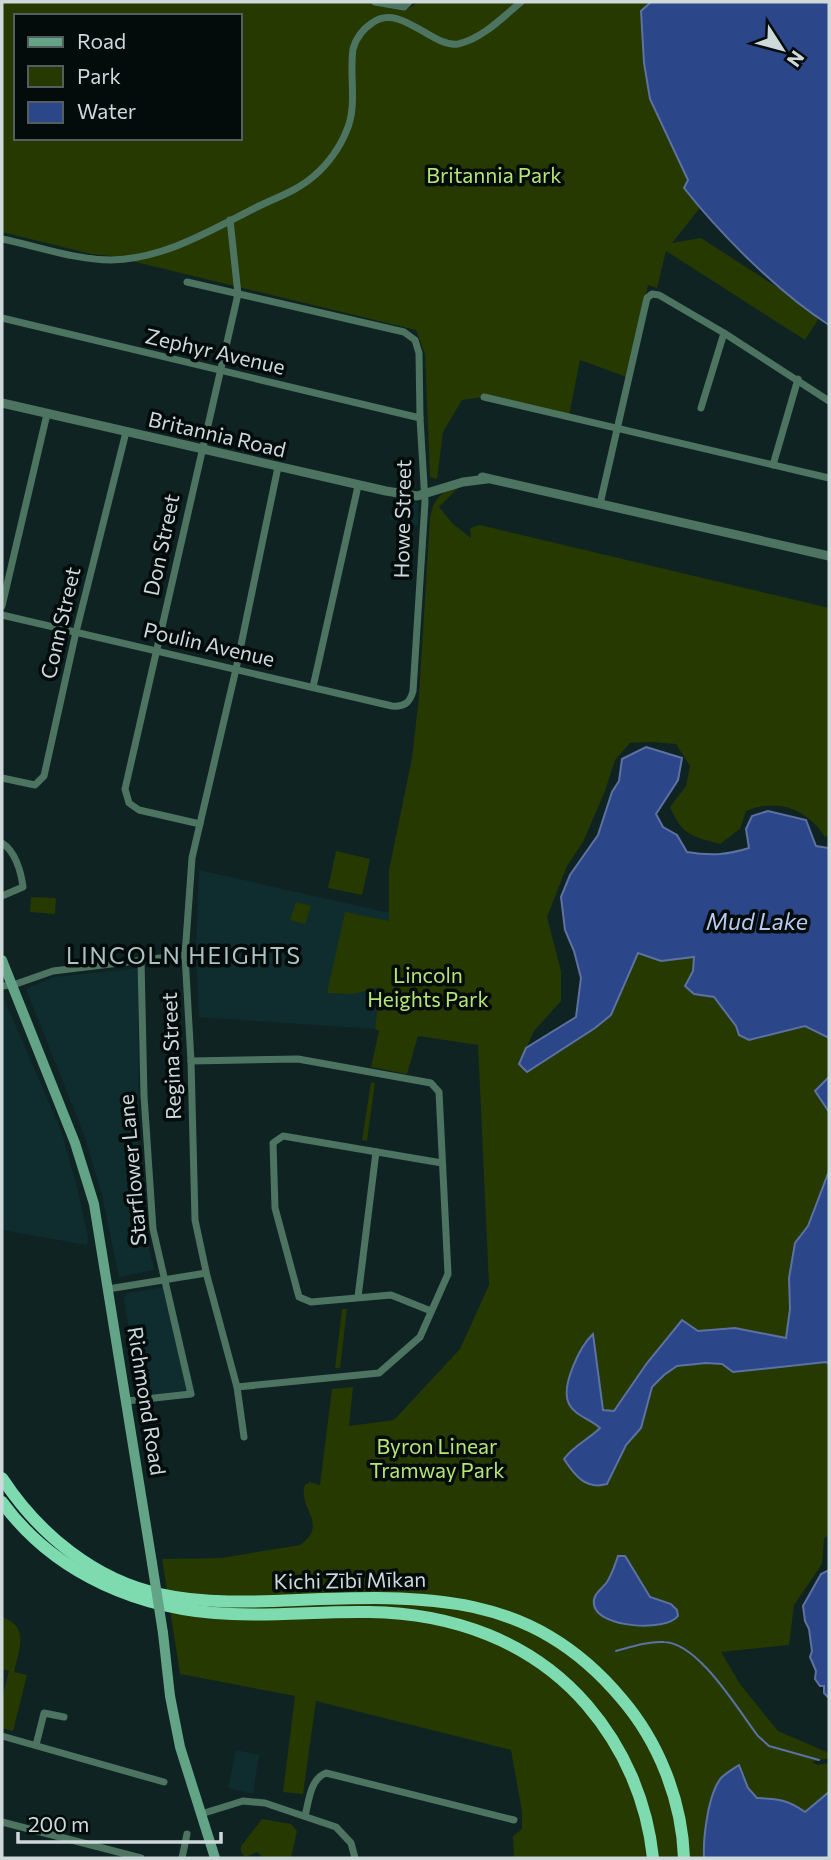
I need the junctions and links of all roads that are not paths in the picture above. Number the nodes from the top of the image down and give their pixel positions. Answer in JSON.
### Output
{"nodes":[{"id":1,"x":375,"y":2,"type":"edge"},
{"id":2,"x":409,"y":2,"type":"edge"},
{"id":3,"x":521,"y":2,"type":"edge"},
{"id":4,"x":230,"y":220,"type":"junction"},
{"id":5,"x":2,"y":239,"type":"edge"},
{"id":6,"x":187,"y":282,"type":"dead end"},
{"id":7,"x":238,"y":294,"type":"junction"},
{"id":8,"x":2,"y":318,"type":"edge"},
{"id":9,"x":724,"y":333,"type":"junction"},
{"id":10,"x":221,"y":372,"type":"junction"},
{"id":11,"x":798,"y":379,"type":"junction"},
{"id":12,"x":484,"y":397,"type":"dead end"},
{"id":13,"x":829,"y":401,"type":"edge"},
{"id":14,"x":2,"y":403,"type":"edge"},
{"id":15,"x":701,"y":408,"type":"dead end"},
{"id":16,"x":47,"y":414,"type":"junction"},
{"id":17,"x":420,"y":418,"type":"junction"},
{"id":18,"x":619,"y":428,"type":"junction"},
{"id":19,"x":126,"y":432,"type":"junction"},
{"id":20,"x":201,"y":449,"type":"junction"},
{"id":21,"x":773,"y":465,"type":"junction"},
{"id":22,"x":278,"y":467,"type":"junction"},
{"id":23,"x":829,"y":478,"type":"edge"},
{"id":24,"x":358,"y":486,"type":"junction"},
{"id":25,"x":425,"y":494,"type":"junction"},
{"id":26,"x":600,"y":504,"type":"junction"},
{"id":27,"x":829,"y":556,"type":"edge"},
{"id":28,"x":2,"y":606,"type":"edge"},
{"id":29,"x":2,"y":615,"type":"edge"},
{"id":30,"x":76,"y":632,"type":"junction"},
{"id":31,"x":157,"y":651,"type":"junction"},
{"id":32,"x":236,"y":669,"type":"junction"},
{"id":33,"x":313,"y":687,"type":"junction"},
{"id":34,"x":407,"y":703,"type":"joint"},
{"id":35,"x":2,"y":778,"type":"edge"},
{"id":36,"x":200,"y":824,"type":"junction"},
{"id":37,"x":2,"y":843,"type":"edge"},
{"id":38,"x":2,"y":896,"type":"edge"},
{"id":39,"x":185,"y":955,"type":"junction"},
{"id":40,"x":2,"y":960,"type":"edge"},
{"id":41,"x":141,"y":960,"type":"junction"},
{"id":42,"x":7,"y":986,"type":"edge"},
{"id":43,"x":191,"y":1061,"type":"junction"},
{"id":44,"x":376,"y":1152,"type":"junction"},
{"id":45,"x":442,"y":1163,"type":"junction"},
{"id":46,"x":206,"y":1273,"type":"junction"},
{"id":47,"x":164,"y":1279,"type":"junction"},
{"id":48,"x":108,"y":1289,"type":"junction"},
{"id":49,"x":358,"y":1297,"type":"junction"},
{"id":50,"x":431,"y":1311,"type":"junction"},
{"id":51,"x":237,"y":1387,"type":"junction"},
{"id":52,"x":127,"y":1401,"type":"junction"},
{"id":53,"x":244,"y":1437,"type":"dead end"},
{"id":54,"x":2,"y":1478,"type":"edge"},
{"id":55,"x":2,"y":1502,"type":"edge"},
{"id":56,"x":64,"y":1717,"type":"dead end"},
{"id":57,"x":2,"y":1737,"type":"edge"},
{"id":58,"x":36,"y":1745,"type":"junction"},
{"id":59,"x":164,"y":1782,"type":"dead end"},
{"id":60,"x":201,"y":1814,"type":"junction"},
{"id":61,"x":305,"y":1816,"type":"junction"},
{"id":62,"x":514,"y":1820,"type":"dead end"},
{"id":63,"x":2,"y":1822,"type":"edge"},
{"id":64,"x":187,"y":1834,"type":"dead end"},
{"id":65,"x":141,"y":1858,"type":"edge"},
{"id":66,"x":182,"y":1858,"type":"edge"},
{"id":67,"x":215,"y":1858,"type":"edge"},
{"id":68,"x":355,"y":1858,"type":"edge"},
{"id":69,"x":653,"y":1858,"type":"edge"},
{"id":70,"x":684,"y":1858,"type":"edge"}],
"edges":[{"from":1,"to":2,"type":"street"},
{"from":3,"to":4,"type":"street"},
{"from":4,"to":5,"type":"street"},
{"from":4,"to":7,"type":"street","name":"Don Street"},
{"from":6,"to":7,"type":"street"},
{"from":7,"to":10,"type":"street","name":"Don Street"},
{"from":7,"to":17,"type":"street","name":"Howe Street"},
{"from":8,"to":10,"type":"street","name":"Zephyr Avenue"},
{"from":9,"to":11,"type":"street"},
{"from":9,"to":15,"type":"street"},
{"from":9,"to":18,"type":"street"},
{"from":10,"to":17,"type":"street","name":"Zephyr Avenue"},
{"from":10,"to":20,"type":"street","name":"Don Street"},
{"from":11,"to":13,"type":"street"},
{"from":11,"to":21,"type":"street"},
{"from":12,"to":18,"type":"street"},
{"from":14,"to":16,"type":"street","name":"Britannia Road"},
{"from":16,"to":19,"type":"street","name":"Britannia Road"},
{"from":16,"to":28,"type":"street"},
{"from":17,"to":25,"type":"street","name":"Howe Street"},
{"from":18,"to":21,"type":"street"},
{"from":18,"to":26,"type":"street"},
{"from":19,"to":20,"type":"street","name":"Britannia Road"},
{"from":19,"to":30,"type":"street","name":"Conn Street"},
{"from":20,"to":22,"type":"street","name":"Britannia Road"},
{"from":20,"to":31,"type":"street","name":"Don Street"},
{"from":21,"to":23,"type":"street"},
{"from":22,"to":24,"type":"street","name":"Britannia Road"},
{"from":22,"to":32,"type":"street","name":"Regina Street"},
{"from":24,"to":25,"type":"street","name":"Britannia Road"},
{"from":24,"to":33,"type":"street"},
{"from":25,"to":26,"type":"street","name":"Britannia Road"},
{"from":25,"to":34,"type":"street","name":"Howe Street"},
{"from":26,"to":27,"type":"street","name":"Britannia Road"},
{"from":29,"to":30,"type":"street","name":"Poulin Avenue"},
{"from":30,"to":31,"type":"street","name":"Poulin Avenue"},
{"from":30,"to":35,"type":"street","name":"Conn Street"},
{"from":31,"to":32,"type":"street","name":"Poulin Avenue"},
{"from":31,"to":36,"type":"street","name":"Don Street"},
{"from":32,"to":33,"type":"street","name":"Poulin Avenue"},
{"from":32,"to":36,"type":"street","name":"Regina Street"},
{"from":33,"to":34,"type":"street","name":"Poulin Avenue"},
{"from":36,"to":39,"type":"street","name":"Regina Street"},
{"from":37,"to":38,"type":"street"},
{"from":39,"to":41,"type":"street"},
{"from":39,"to":43,"type":"street","name":"Regina Street"},
{"from":40,"to":42,"type":"main road","name":"Richmond Road"},
{"from":41,"to":42,"type":"street"},
{"from":41,"to":47,"type":"street","name":"Starflower Lane"},
{"from":42,"to":48,"type":"main road","name":"Richmond Road"},
{"from":43,"to":45,"type":"street"},
{"from":43,"to":46,"type":"street","name":"Regina Street"},
{"from":44,"to":45,"type":"street"},
{"from":44,"to":49,"type":"street"},
{"from":44,"to":49,"type":"street"},
{"from":45,"to":50,"type":"street"},
{"from":46,"to":47,"type":"street"},
{"from":46,"to":51,"type":"street","name":"Regina Street"},
{"from":47,"to":48,"type":"street"},
{"from":47,"to":52,"type":"street","name":"Starflower Lane"},
{"from":48,"to":52,"type":"main road","name":"Richmond Road"},
{"from":49,"to":50,"type":"street"},
{"from":50,"to":51,"type":"street"},
{"from":51,"to":53,"type":"street","name":"Regina Street"},
{"from":52,"to":60,"type":"main road","name":"Richmond Road","bridge":true},
{"from":54,"to":70,"type":"highway","name":"Kichi Zībī Mīkan"},
{"from":55,"to":69,"type":"highway","name":"Kichi Zībī Mīkan"},
{"from":56,"to":58,"type":"street"},
{"from":57,"to":58,"type":"street"},
{"from":58,"to":59,"type":"street"},
{"from":60,"to":61,"type":"street"},
{"from":60,"to":67,"type":"main road","name":"Richmond Road"},
{"from":61,"to":62,"type":"street"},
{"from":61,"to":68,"type":"street"},
{"from":63,"to":65,"type":"street"},
{"from":64,"to":66,"type":"street"}]}
